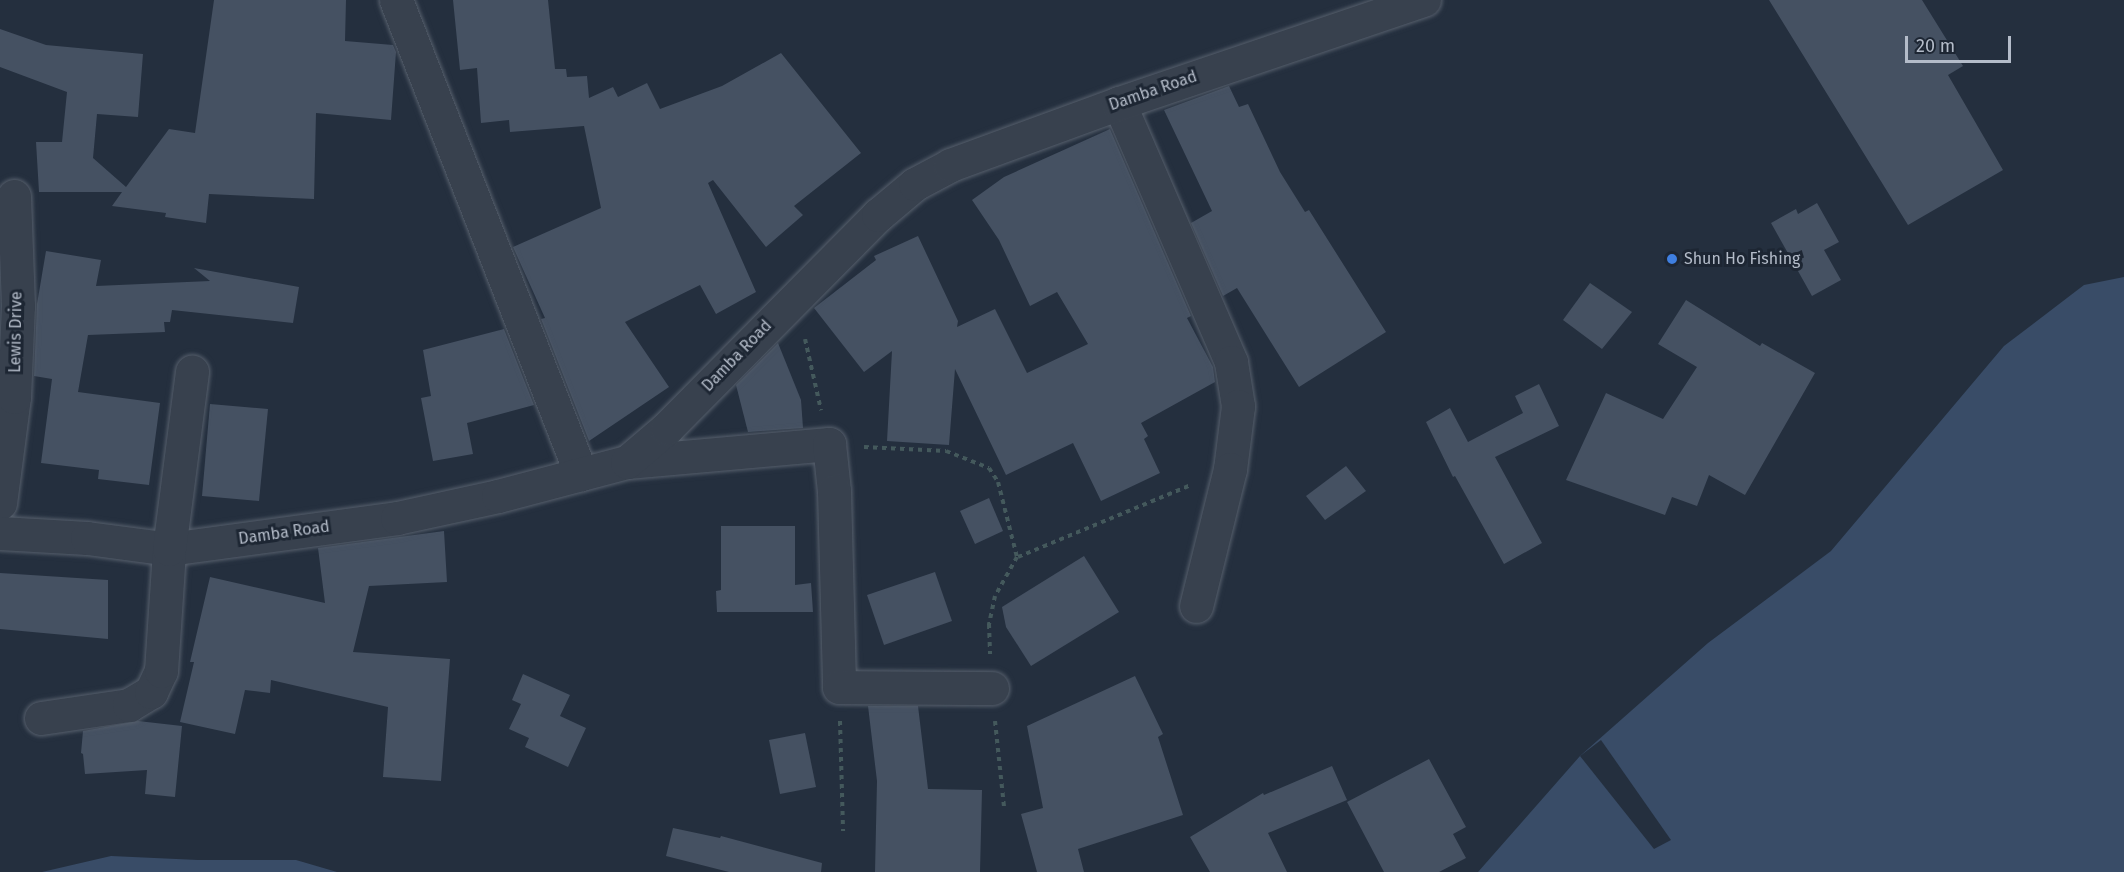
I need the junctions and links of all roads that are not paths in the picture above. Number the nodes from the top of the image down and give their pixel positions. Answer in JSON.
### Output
{"nodes":[{"id":1,"x":396,"y":0,"type":"edge"},
{"id":2,"x":1424,"y":0,"type":"edge"},
{"id":3,"x":1119,"y":103,"type":"junction"},
{"id":4,"x":14,"y":196,"type":"dead end"},
{"id":5,"x":192,"y":371,"type":"dead end"},
{"id":6,"x":627,"y":462,"type":"junction"},
{"id":7,"x":581,"y":474,"type":"junction"},
{"id":8,"x":0,"y":503,"type":"edge"},
{"id":9,"x":0,"y":532,"type":"edge"},
{"id":10,"x":169,"y":549,"type":"junction"},
{"id":11,"x":1196,"y":606,"type":"dead end"},
{"id":12,"x":992,"y":688,"type":"road end"},
{"id":13,"x":41,"y":718,"type":"dead end"}],
"edges":[{"from":1,"to":7,"type":"street"},
{"from":2,"to":3,"type":"street","name":"Damba Road"},
{"from":3,"to":6,"type":"street","name":"Damba Road"},
{"from":3,"to":11,"type":"street"},
{"from":4,"to":8,"type":"street","name":"Lewis Drive"},
{"from":5,"to":10,"type":"street"},
{"from":6,"to":7,"type":"street","name":"Damba Road"},
{"from":6,"to":12,"type":"street"},
{"from":7,"to":10,"type":"street","name":"Damba Road"},
{"from":9,"to":10,"type":"street","name":"Damba Road"},
{"from":10,"to":13,"type":"street"}]}
